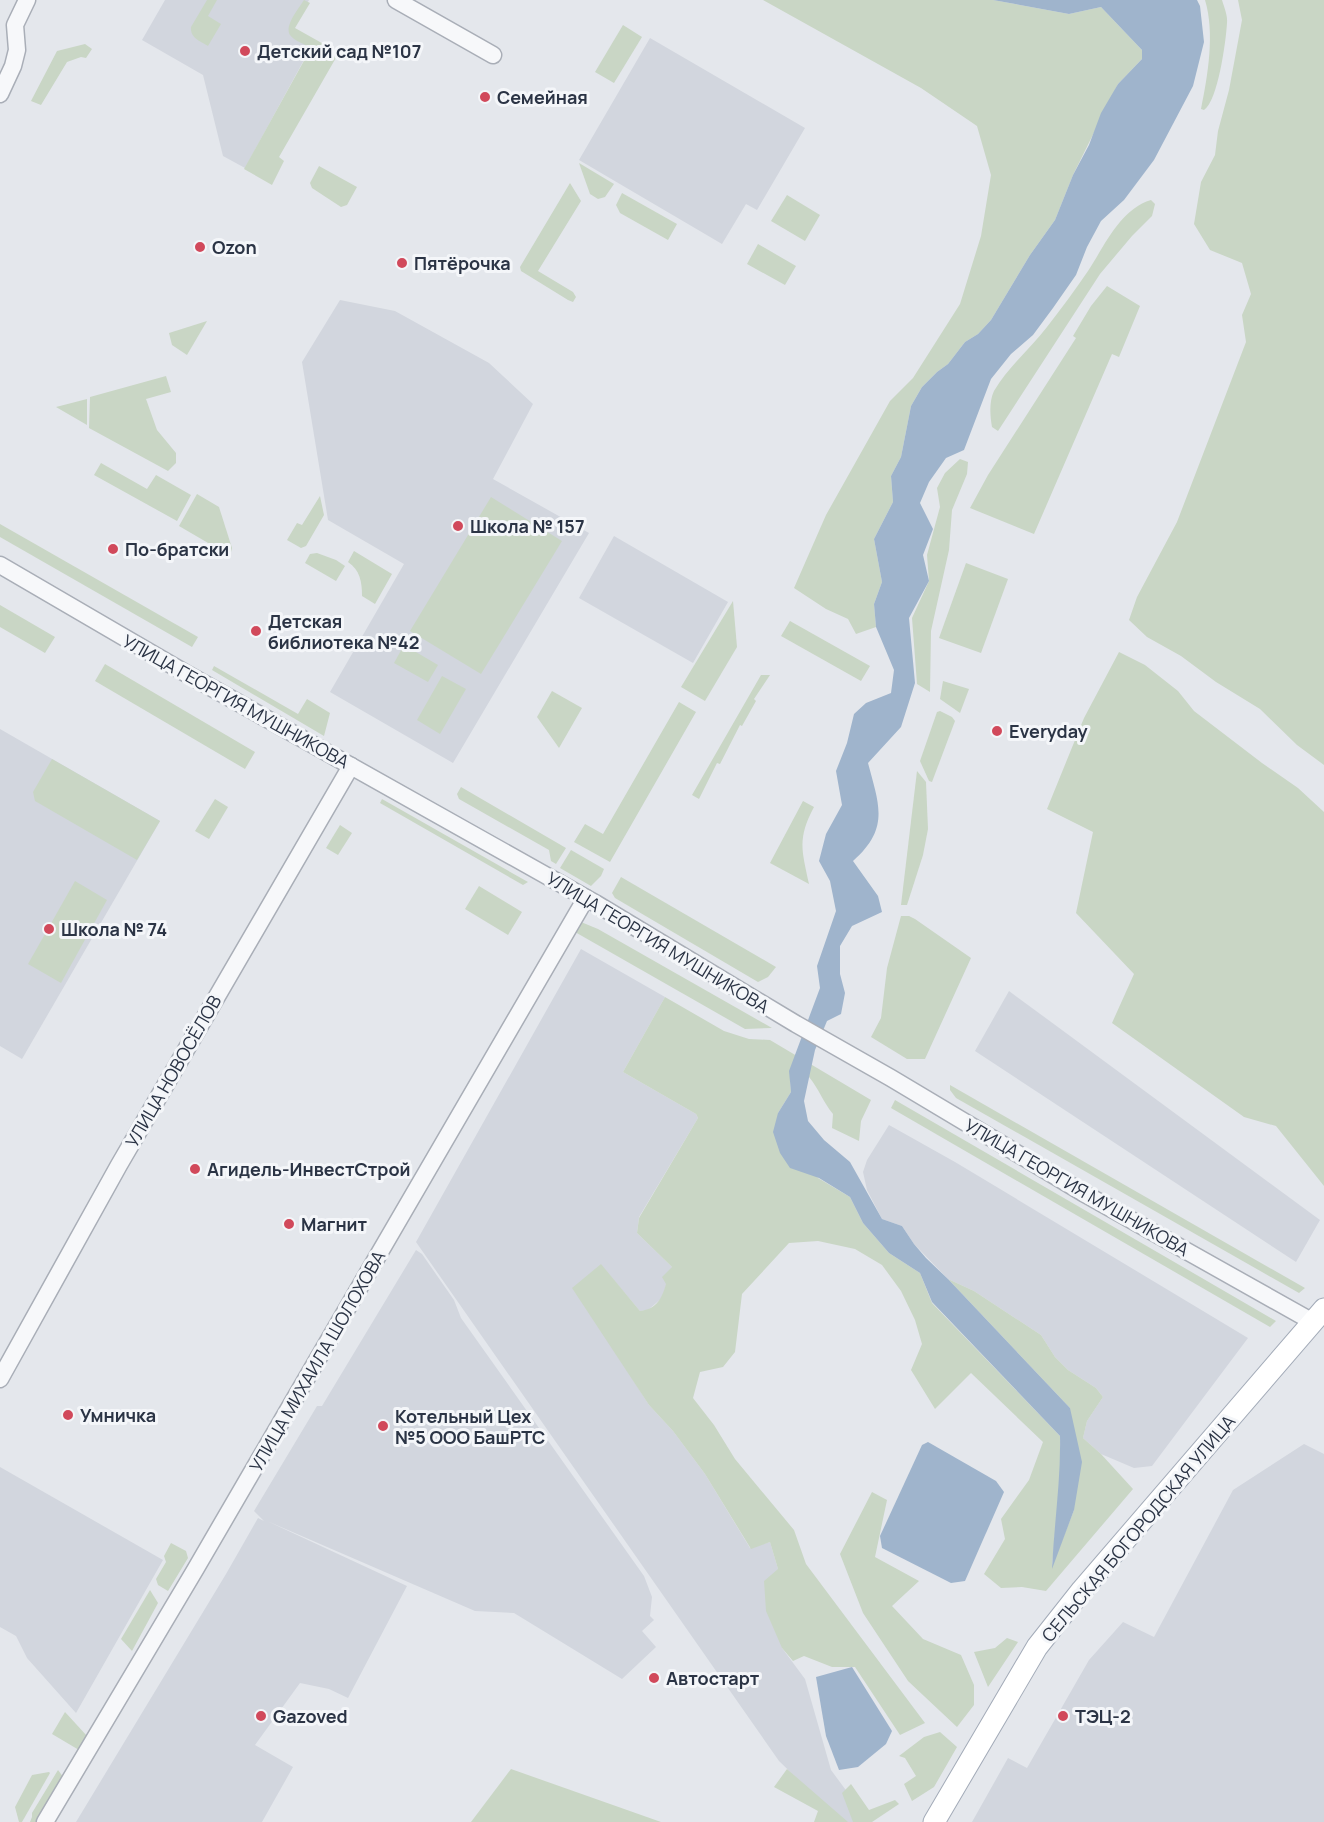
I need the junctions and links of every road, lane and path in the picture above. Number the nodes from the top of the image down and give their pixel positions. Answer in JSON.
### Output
{"nodes":[{"id":1,"x":27,"y":0,"type":"edge"},
{"id":2,"x":396,"y":0,"type":"edge"},
{"id":3,"x":493,"y":55,"type":"dead end"},
{"id":4,"x":0,"y":94,"type":"edge"},
{"id":5,"x":0,"y":566,"type":"edge"},
{"id":6,"x":351,"y":766,"type":"junction"},
{"id":7,"x":586,"y":898,"type":"junction"},
{"id":8,"x":1318,"y":1315,"type":"edge"},
{"id":9,"x":0,"y":1379,"type":"edge"},
{"id":10,"x":938,"y":1815,"type":"edge"},
{"id":11,"x":45,"y":1822,"type":"edge"},
{"id":12,"x":916,"y":1822,"type":"edge"}],
"edges":[{"from":1,"to":4,"type":"street"},
{"from":2,"to":3,"type":"street"},
{"from":5,"to":6,"type":"street","name":"УЛИЦА ГЕОРГИЯ МУШНИКОВА"},
{"from":6,"to":7,"type":"street","name":"УЛИЦА ГЕОРГИЯ МУШНИКОВА"},
{"from":6,"to":9,"type":"street","name":"УЛИЦА НОВОСЁЛОВ"},
{"from":7,"to":8,"type":"street","name":"УЛИЦА ГЕОРГИЯ МУШНИКОВА"},
{"from":7,"to":11,"type":"street","name":"УЛИЦА МИХАИЛА ШОЛОХОВА"},
{"from":8,"to":10,"type":"main road","name":"СЕЛЬСКАЯ БОГОРОДСКАЯ УЛИЦА"},
{"from":10,"to":12,"type":"main road"}]}
